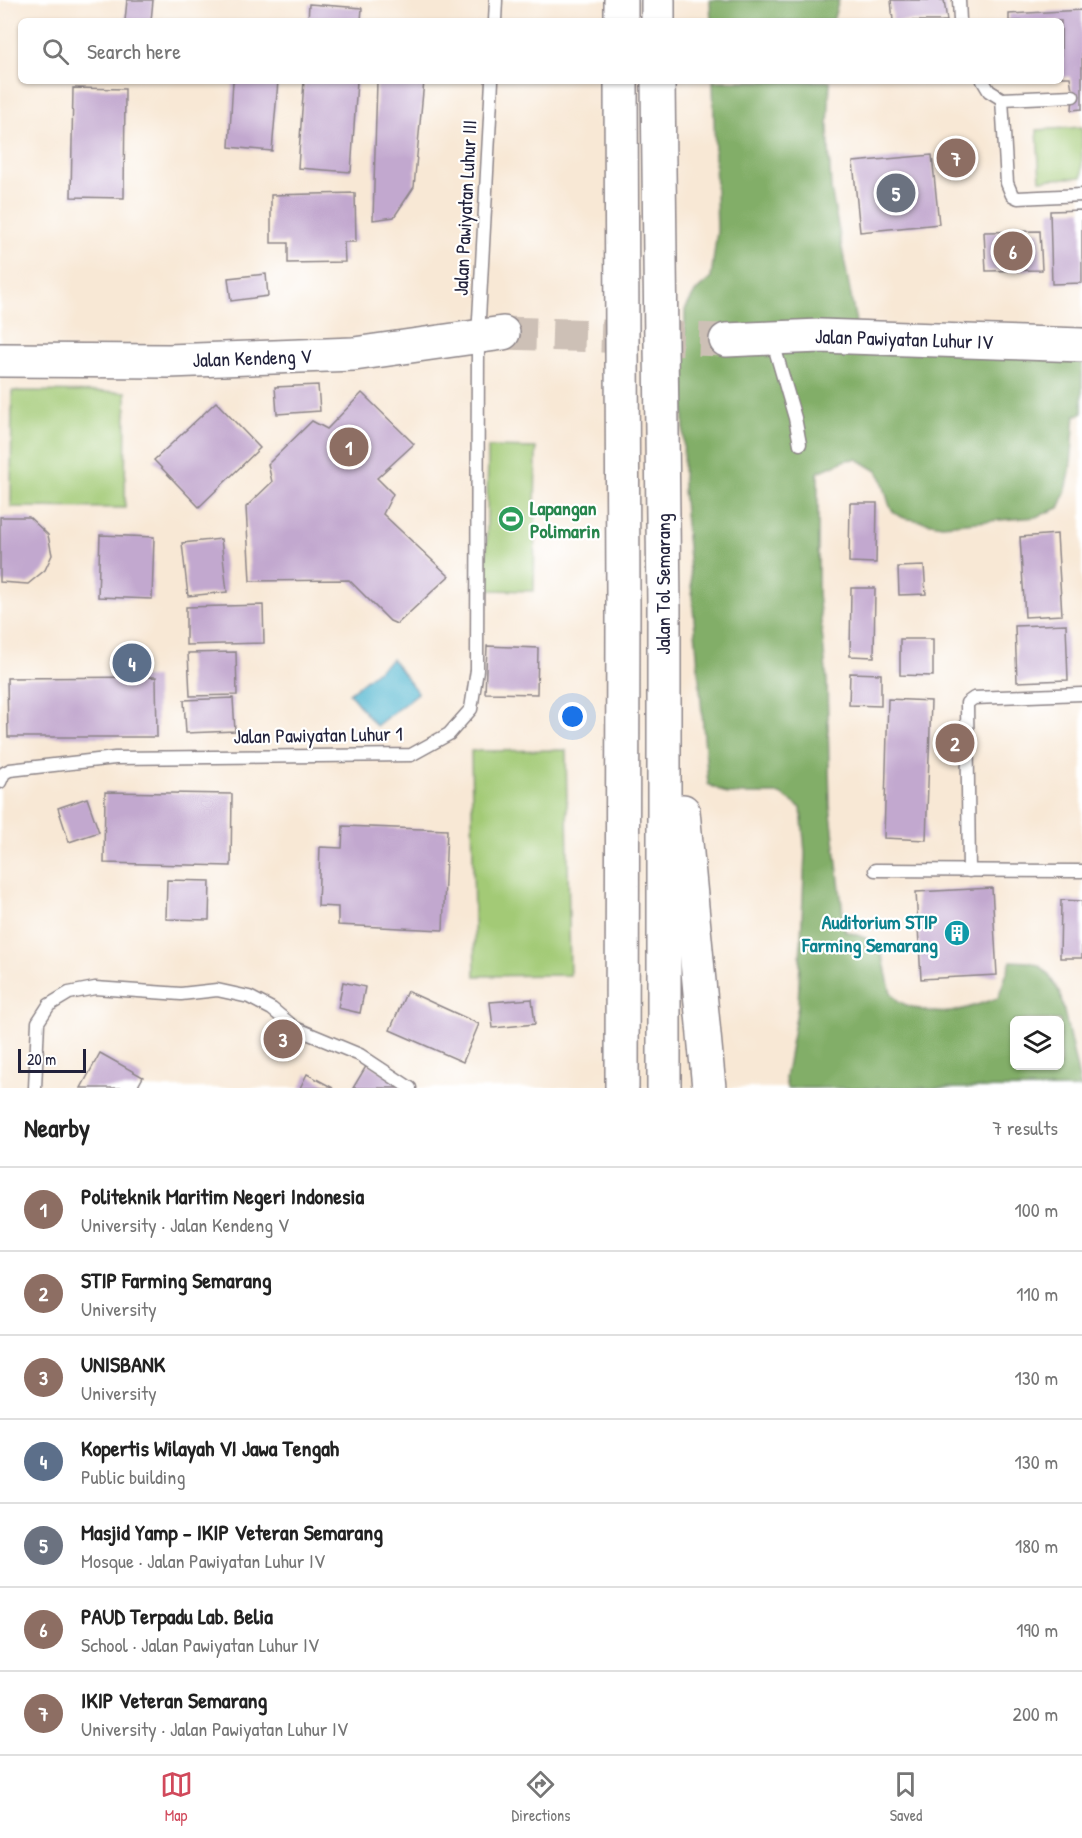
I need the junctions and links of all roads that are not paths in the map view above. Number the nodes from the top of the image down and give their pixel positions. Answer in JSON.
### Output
{"nodes":[{"id":1,"x":496,"y":0,"type":"edge"},
{"id":2,"x":621,"y":0,"type":"edge"},
{"id":3,"x":658,"y":0,"type":"edge"},
{"id":4,"x":959,"y":0,"type":"edge"},
{"id":5,"x":495,"y":18,"type":"edge"},
{"id":6,"x":621,"y":18,"type":"edge"},
{"id":7,"x":658,"y":18,"type":"edge"},
{"id":8,"x":960,"y":18,"type":"edge"},
{"id":9,"x":492,"y":84,"type":"edge"},
{"id":10,"x":621,"y":84,"type":"edge"},
{"id":11,"x":658,"y":84,"type":"edge"},
{"id":12,"x":984,"y":84,"type":"edge"},
{"id":13,"x":1073,"y":96,"type":"dead end"},
{"id":14,"x":1002,"y":99,"type":"junction"},
{"id":15,"x":1082,"y":195,"type":"edge"},
{"id":16,"x":490,"y":335,"type":"junction"},
{"id":17,"x":771,"y":338,"type":"junction"},
{"id":18,"x":726,"y":340,"type":"tunnel mouth"},
{"id":19,"x":1082,"y":345,"type":"edge"},
{"id":20,"x":0,"y":360,"type":"edge"},
{"id":21,"x":800,"y":444,"type":"dead end"},
{"id":22,"x":664,"y":606,"type":"junction"},
{"id":23,"x":1082,"y":694,"type":"edge"},
{"id":24,"x":0,"y":782,"type":"edge"},
{"id":25,"x":875,"y":870,"type":"dead end"},
{"id":26,"x":969,"y":871,"type":"junction"},
{"id":27,"x":1082,"y":871,"type":"edge"},
{"id":28,"x":35,"y":1088,"type":"edge"},
{"id":29,"x":410,"y":1088,"type":"edge"},
{"id":30,"x":622,"y":1088,"type":"edge"},
{"id":31,"x":664,"y":1088,"type":"edge"},
{"id":32,"x":709,"y":1088,"type":"edge"}],
"edges":[{"from":1,"to":5,"type":"lane"},
{"from":2,"to":6,"type":"main road"},
{"from":3,"to":7,"type":"main road"},
{"from":4,"to":8,"type":"lane"},
{"from":9,"to":16,"type":"lane","name":"Jalan Pawiyatan Luhur III"},
{"from":10,"to":30,"type":"main road","name":"Jalan Tol Semarang"},
{"from":11,"to":22,"type":"main road","name":"Jalan Tol Semarang"},
{"from":12,"to":14,"type":"lane"},
{"from":13,"to":14,"type":"lane"},
{"from":14,"to":15,"type":"lane"},
{"from":16,"to":20,"type":"main road","name":"Jalan Kendeng V"},
{"from":16,"to":24,"type":"lane","name":"Jalan Pawiyatan Luhur 1"},
{"from":17,"to":18,"type":"main road","name":"Jalan Pawiyatan Luhur IV"},
{"from":17,"to":19,"type":"main road","name":"Jalan Pawiyatan Luhur IV"},
{"from":17,"to":21,"type":"lane"},
{"from":22,"to":31,"type":"main road","name":"Jalan Tol Semarang"},
{"from":22,"to":32,"type":"main road"},
{"from":23,"to":26,"type":"lane"},
{"from":25,"to":26,"type":"lane"},
{"from":26,"to":27,"type":"lane"},
{"from":28,"to":29,"type":"lane"}]}
